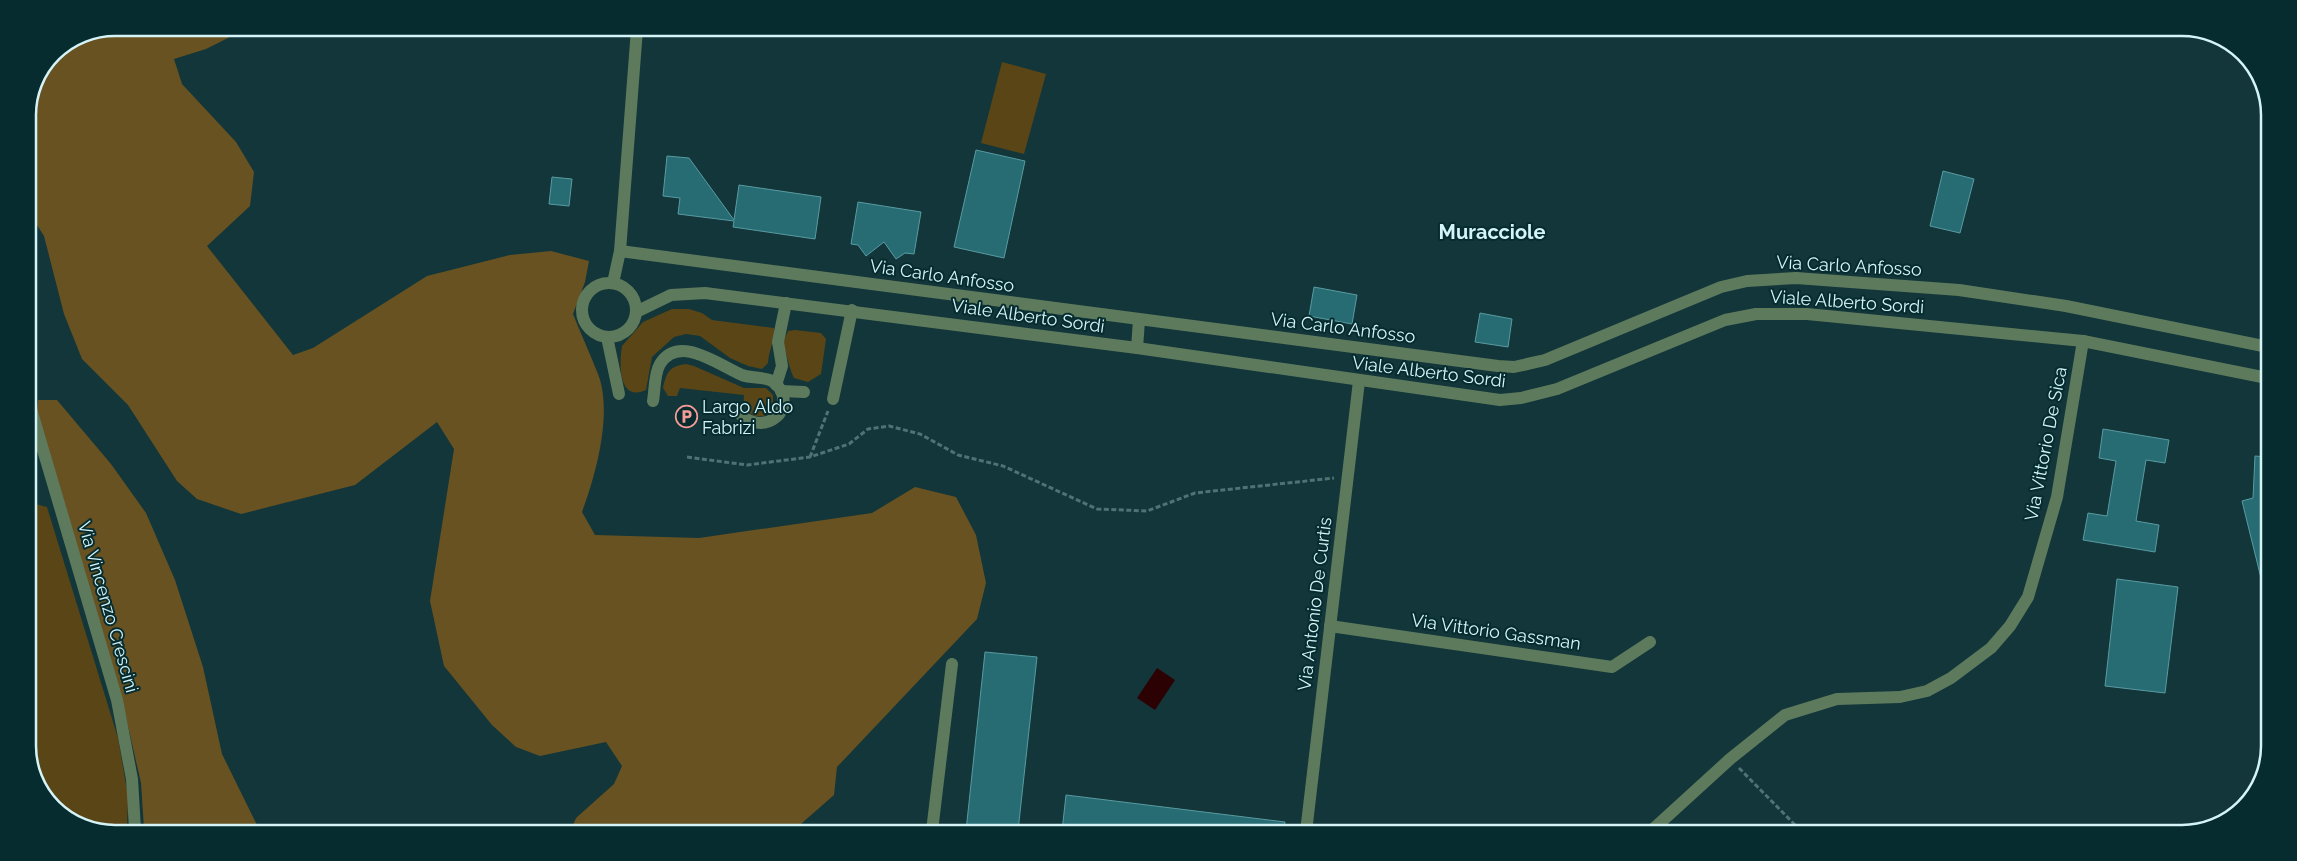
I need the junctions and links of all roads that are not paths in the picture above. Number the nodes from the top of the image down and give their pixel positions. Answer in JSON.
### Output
{"nodes":[{"id":1,"x":636,"y":36,"type":"edge"},
{"id":2,"x":620,"y":251,"type":"junction"},
{"id":3,"x":613,"y":283,"type":"junction"},
{"id":4,"x":786,"y":303,"type":"junction"},
{"id":5,"x":852,"y":310,"type":"junction"},
{"id":6,"x":636,"y":312,"type":"junction"},
{"id":7,"x":1140,"y":320,"type":"junction"},
{"id":8,"x":607,"y":337,"type":"junction"},
{"id":9,"x":2084,"y":341,"type":"junction"},
{"id":10,"x":2261,"y":346,"type":"edge"},
{"id":11,"x":1137,"y":348,"type":"junction"},
{"id":12,"x":2261,"y":377,"type":"edge"},
{"id":13,"x":1358,"y":381,"type":"junction"},
{"id":14,"x":778,"y":388,"type":"junction"},
{"id":15,"x":804,"y":392,"type":"dead end"},
{"id":16,"x":619,"y":394,"type":"dead end"},
{"id":17,"x":833,"y":399,"type":"road end"},
{"id":18,"x":653,"y":401,"type":"dead end"},
{"id":19,"x":739,"y":414,"type":"dead end"},
{"id":20,"x":36,"y":426,"type":"edge"},
{"id":21,"x":1330,"y":626,"type":"junction"},
{"id":22,"x":1650,"y":642,"type":"dead end"},
{"id":23,"x":952,"y":664,"type":"dead end"},
{"id":24,"x":136,"y":825,"type":"edge"},
{"id":25,"x":933,"y":825,"type":"edge"},
{"id":26,"x":1307,"y":825,"type":"edge"},
{"id":27,"x":1658,"y":825,"type":"edge"}],
"edges":[{"from":1,"to":2,"type":"street"},
{"from":2,"to":3,"type":"street"},
{"from":2,"to":7,"type":"street","name":"Via Carlo Anfosso"},
{"from":3,"to":6,"type":"street"},
{"from":3,"to":8,"type":"street"},
{"from":4,"to":5,"type":"street","name":"Viale Alberto Sordi"},
{"from":4,"to":6,"type":"street","name":"Viale Alberto Sordi"},
{"from":4,"to":14,"type":"street"},
{"from":5,"to":11,"type":"street","name":"Viale Alberto Sordi"},
{"from":5,"to":17,"type":"street"},
{"from":6,"to":8,"type":"street"},
{"from":7,"to":10,"type":"street","name":"Via Carlo Anfosso"},
{"from":7,"to":11,"type":"street"},
{"from":8,"to":16,"type":"street"},
{"from":9,"to":12,"type":"street","name":"Viale Alberto Sordi"},
{"from":9,"to":13,"type":"street","name":"Viale Alberto Sordi"},
{"from":9,"to":27,"type":"street","name":"Via Vittorio De Sica"},
{"from":11,"to":13,"type":"street","name":"Viale Alberto Sordi"},
{"from":13,"to":21,"type":"street","name":"Via Antonio De Curtis"},
{"from":14,"to":15,"type":"street"},
{"from":14,"to":18,"type":"street"},
{"from":14,"to":19,"type":"street"},
{"from":20,"to":24,"type":"street","name":"Via Vincenzo Crescini"},
{"from":21,"to":22,"type":"street","name":"Via Vittorio Gassman"},
{"from":21,"to":26,"type":"street","name":"Via Antonio De Curtis"},
{"from":23,"to":25,"type":"street"}]}
